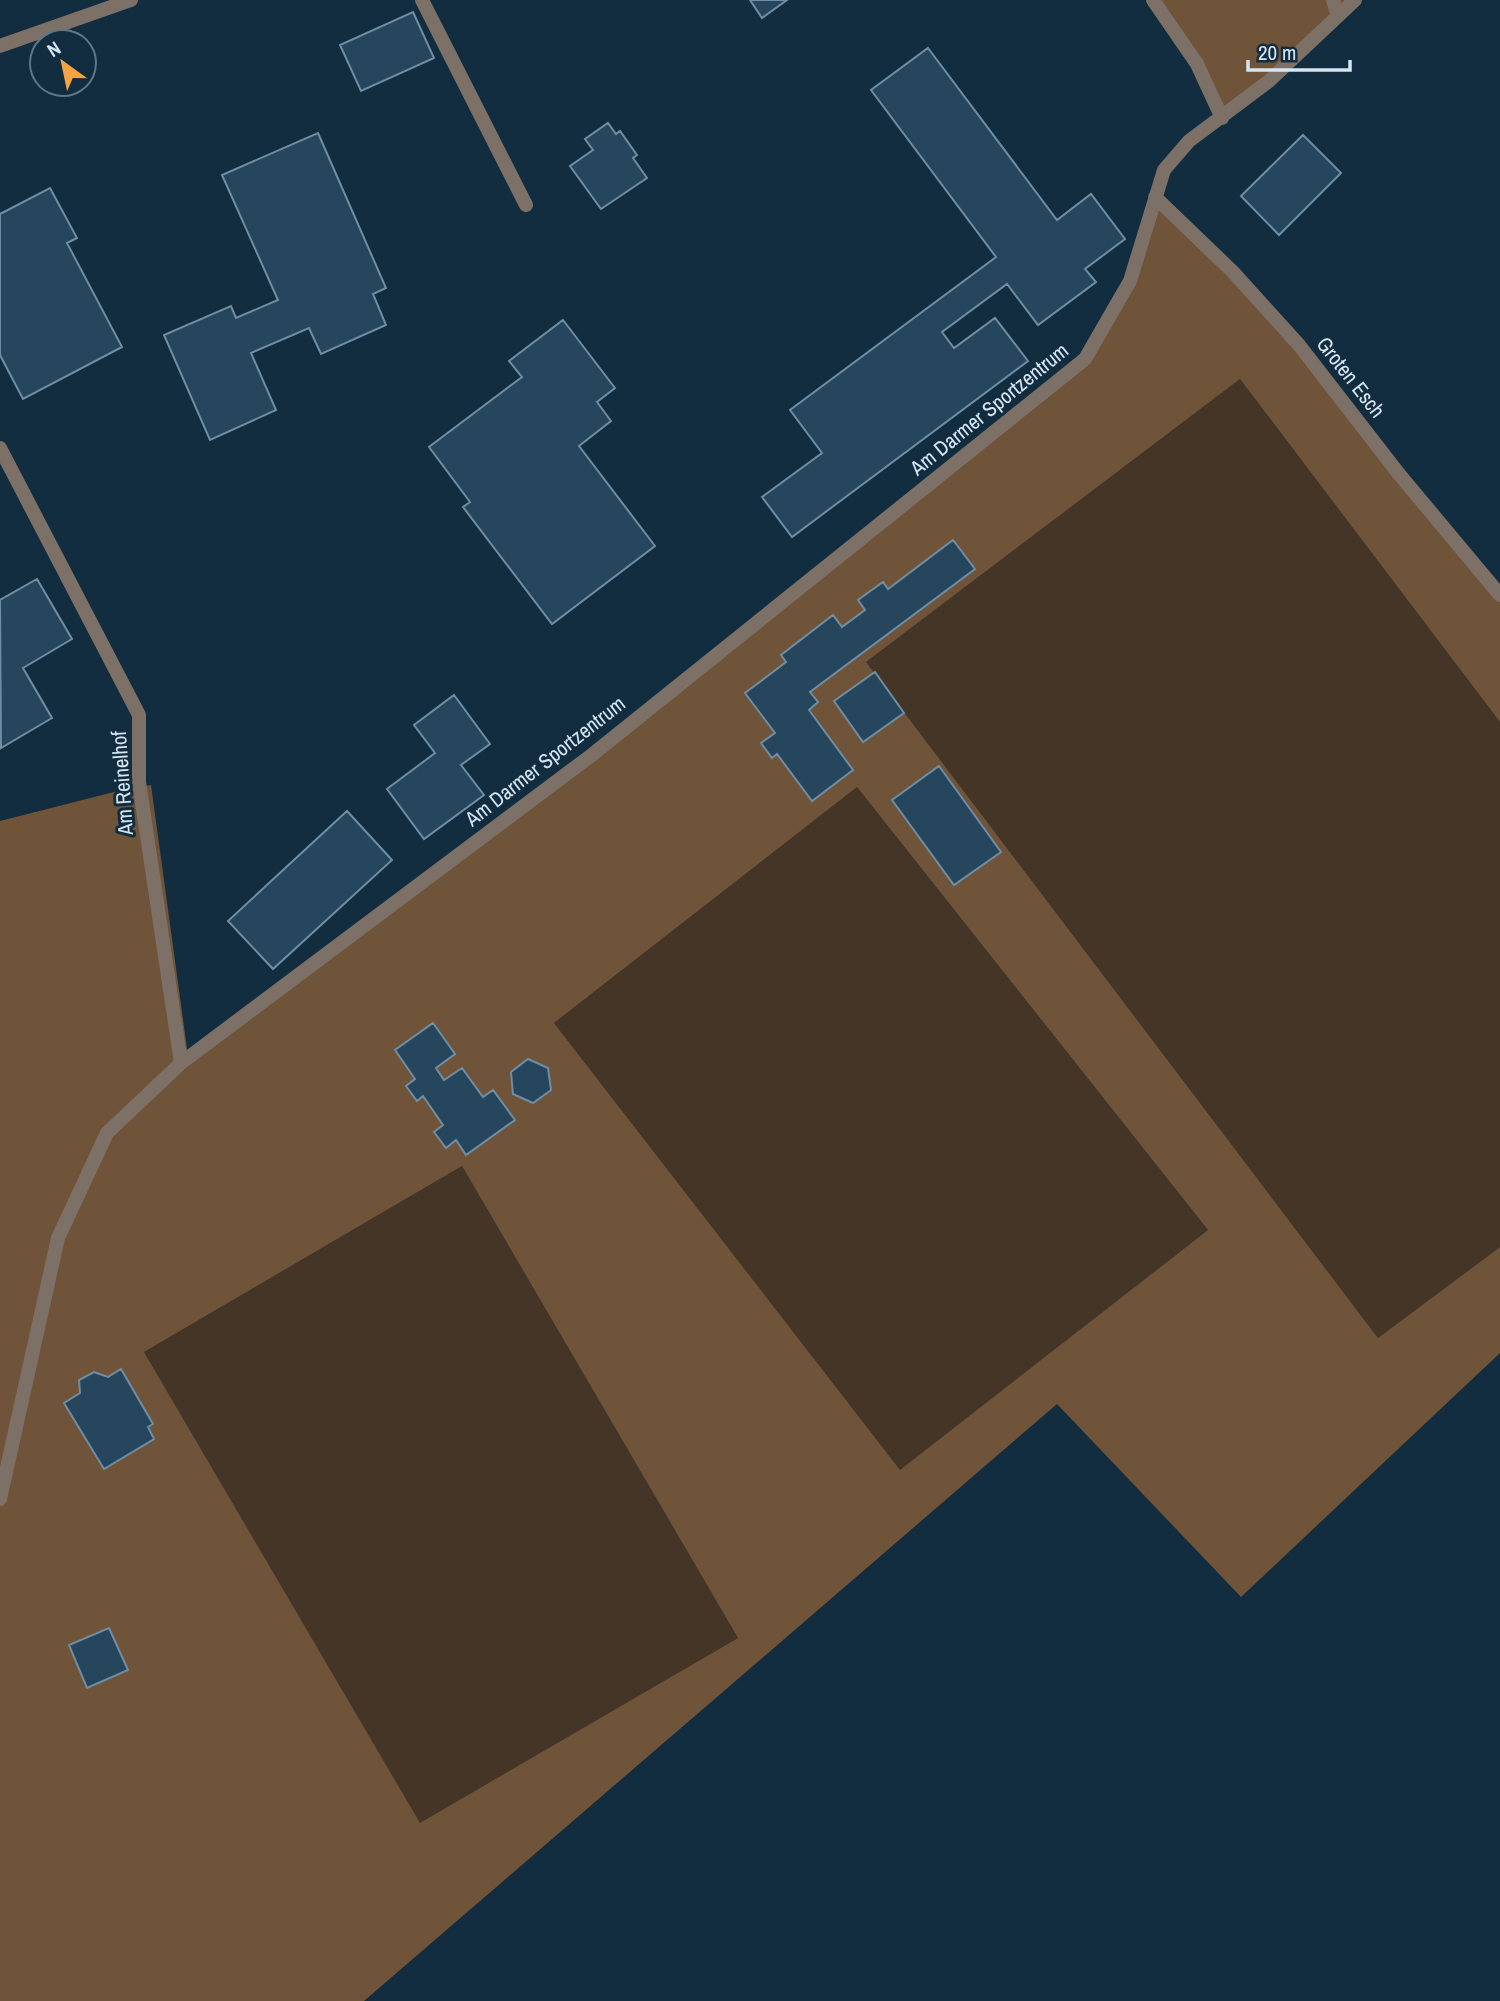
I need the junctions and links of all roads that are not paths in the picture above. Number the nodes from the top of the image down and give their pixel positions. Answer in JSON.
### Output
{"nodes":[{"id":1,"x":131,"y":0,"type":"edge"},
{"id":2,"x":422,"y":0,"type":"edge"},
{"id":3,"x":1153,"y":0,"type":"edge"},
{"id":4,"x":1333,"y":0,"type":"edge"},
{"id":5,"x":1355,"y":0,"type":"edge"},
{"id":6,"x":1338,"y":16,"type":"junction"},
{"id":7,"x":0,"y":46,"type":"edge"},
{"id":8,"x":1222,"y":118,"type":"junction"},
{"id":9,"x":1155,"y":197,"type":"junction"},
{"id":10,"x":526,"y":205,"type":"dead end"},
{"id":11,"x":0,"y":448,"type":"edge"},
{"id":12,"x":1500,"y":595,"type":"edge"},
{"id":13,"x":181,"y":1063,"type":"junction"},
{"id":14,"x":0,"y":1499,"type":"edge"}],
"edges":[{"from":1,"to":7,"type":"street"},
{"from":2,"to":10,"type":"street"},
{"from":3,"to":8,"type":"street"},
{"from":4,"to":6,"type":"street"},
{"from":5,"to":6,"type":"street","name":"Am Darmer Sportzentrum"},
{"from":6,"to":8,"type":"street","name":"Am Darmer Sportzentrum"},
{"from":8,"to":9,"type":"street","name":"Am Darmer Sportzentrum"},
{"from":9,"to":12,"type":"street","name":"Groten Esch"},
{"from":9,"to":13,"type":"street","name":"Am Darmer Sportzentrum"},
{"from":11,"to":13,"type":"street","name":"Am Reinelhof"},
{"from":13,"to":14,"type":"street","name":"Am Darmer Sportzentrum"}]}
